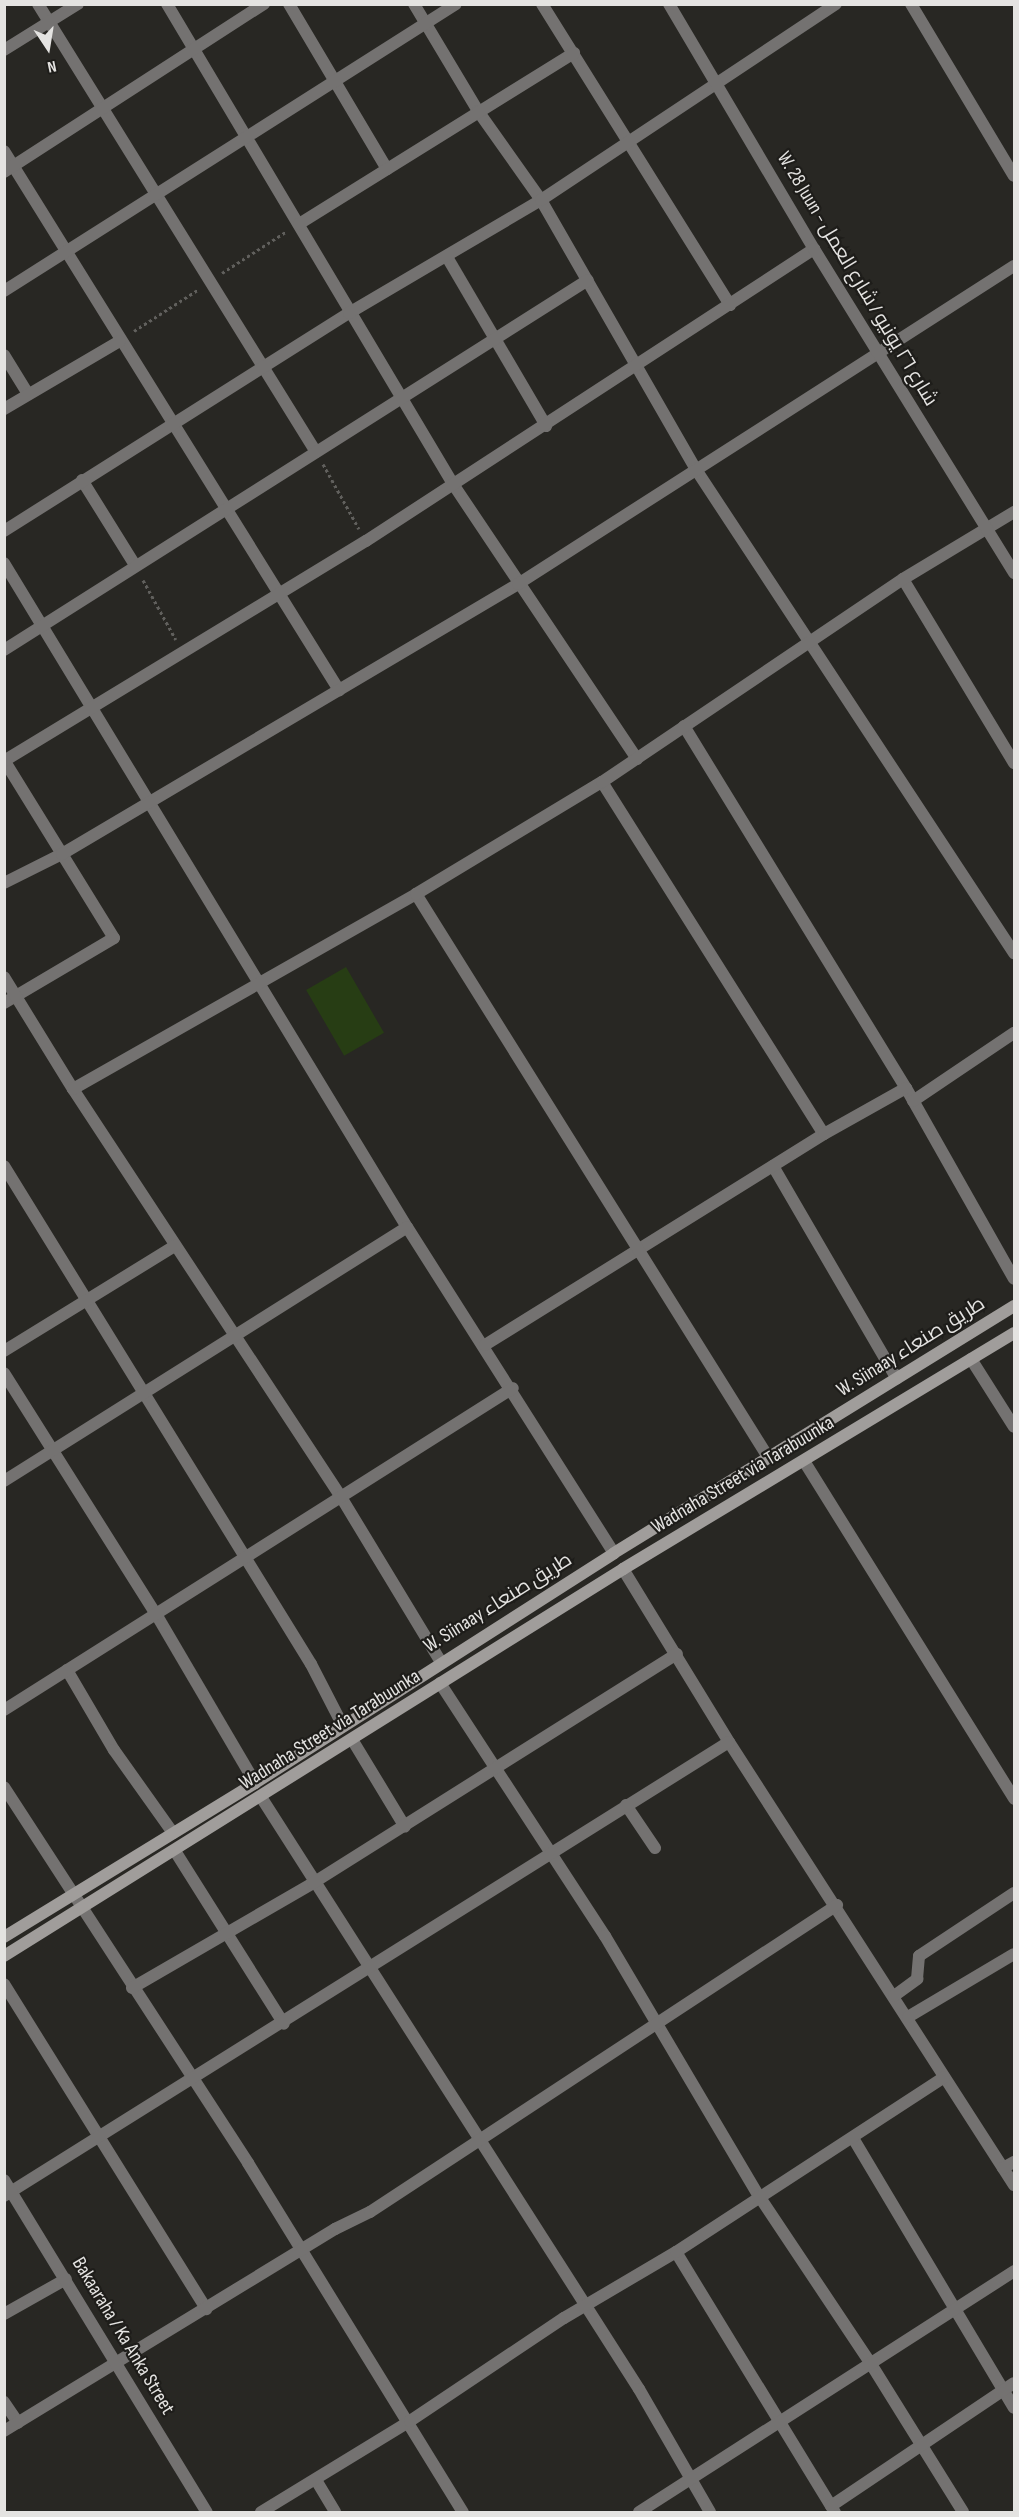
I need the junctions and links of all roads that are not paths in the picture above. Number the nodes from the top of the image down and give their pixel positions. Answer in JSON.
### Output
{"nodes":[{"id":1,"x":38,"y":4,"type":"edge"},
{"id":2,"x":78,"y":4,"type":"edge"},
{"id":3,"x":167,"y":4,"type":"edge"},
{"id":4,"x":264,"y":4,"type":"edge"},
{"id":5,"x":289,"y":4,"type":"edge"},
{"id":6,"x":414,"y":4,"type":"edge"},
{"id":7,"x":456,"y":4,"type":"edge"},
{"id":8,"x":542,"y":4,"type":"edge"},
{"id":9,"x":669,"y":4,"type":"edge"},
{"id":10,"x":836,"y":4,"type":"edge"},
{"id":11,"x":911,"y":4,"type":"edge"},
{"id":12,"x":49,"y":23,"type":"junction"},
{"id":13,"x":427,"y":23,"type":"junction"},
{"id":14,"x":194,"y":49,"type":"junction"},
{"id":15,"x":4,"y":50,"type":"edge"},
{"id":16,"x":574,"y":53,"type":"junction"},
{"id":17,"x":336,"y":82,"type":"junction"},
{"id":18,"x":718,"y":82,"type":"junction"},
{"id":19,"x":104,"y":110,"type":"junction"},
{"id":20,"x":478,"y":111,"type":"junction"},
{"id":21,"x":247,"y":139,"type":"junction"},
{"id":22,"x":628,"y":143,"type":"junction"},
{"id":23,"x":4,"y":151,"type":"edge"},
{"id":24,"x":9,"y":169,"type":"edge"},
{"id":25,"x":387,"y":169,"type":"junction"},
{"id":26,"x":1014,"y":176,"type":"edge"},
{"id":27,"x":156,"y":197,"type":"junction"},
{"id":28,"x":541,"y":200,"type":"junction"},
{"id":29,"x":298,"y":224,"type":"junction"},
{"id":30,"x":814,"y":249,"type":"junction"},
{"id":31,"x":66,"y":254,"type":"junction"},
{"id":32,"x":447,"y":256,"type":"junction"},
{"id":33,"x":1014,"y":266,"type":"edge"},
{"id":34,"x":588,"y":280,"type":"junction"},
{"id":35,"x":4,"y":291,"type":"edge"},
{"id":36,"x":730,"y":305,"type":"junction"},
{"id":37,"x":349,"y":313,"type":"junction"},
{"id":38,"x":494,"y":339,"type":"junction"},
{"id":39,"x":120,"y":341,"type":"junction"},
{"id":40,"x":4,"y":355,"type":"edge"},
{"id":41,"x":879,"y":356,"type":"junction"},
{"id":42,"x":634,"y":367,"type":"junction"},
{"id":43,"x":262,"y":369,"type":"junction"},
{"id":44,"x":28,"y":394,"type":"junction"},
{"id":45,"x":403,"y":400,"type":"junction"},
{"id":46,"x":4,"y":409,"type":"edge"},
{"id":47,"x":546,"y":426,"type":"junction"},
{"id":48,"x":175,"y":427,"type":"junction"},
{"id":49,"x":316,"y":452,"type":"junction"},
{"id":50,"x":695,"y":468,"type":"junction"},
{"id":51,"x":82,"y":480,"type":"junction"},
{"id":52,"x":453,"y":484,"type":"junction"},
{"id":53,"x":226,"y":511,"type":"junction"},
{"id":54,"x":1014,"y":512,"type":"edge"},
{"id":55,"x":986,"y":528,"type":"junction"},
{"id":56,"x":4,"y":531,"type":"edge"},
{"id":57,"x":4,"y":564,"type":"edge"},
{"id":58,"x":135,"y":565,"type":"junction"},
{"id":59,"x":1014,"y":573,"type":"edge"},
{"id":60,"x":903,"y":579,"type":"junction"},
{"id":61,"x":518,"y":584,"type":"junction"},
{"id":62,"x":278,"y":596,"type":"junction"},
{"id":63,"x":45,"y":627,"type":"junction"},
{"id":64,"x":813,"y":641,"type":"junction"},
{"id":65,"x":4,"y":650,"type":"edge"},
{"id":66,"x":339,"y":690,"type":"junction"},
{"id":67,"x":96,"y":710,"type":"junction"},
{"id":68,"x":684,"y":726,"type":"junction"},
{"id":69,"x":637,"y":759,"type":"junction"},
{"id":70,"x":5,"y":761,"type":"edge"},
{"id":71,"x":1014,"y":763,"type":"edge"},
{"id":72,"x":602,"y":782,"type":"junction"},
{"id":73,"x":149,"y":804,"type":"junction"},
{"id":74,"x":62,"y":854,"type":"junction"},
{"id":75,"x":4,"y":883,"type":"edge"},
{"id":76,"x":416,"y":894,"type":"junction"},
{"id":77,"x":1014,"y":952,"type":"edge"},
{"id":78,"x":4,"y":976,"type":"edge"},
{"id":79,"x":257,"y":982,"type":"junction"},
{"id":80,"x":16,"y":996,"type":"junction"},
{"id":81,"x":4,"y":1003,"type":"edge"},
{"id":82,"x":1014,"y":1033,"type":"edge"},
{"id":83,"x":906,"y":1088,"type":"junction"},
{"id":84,"x":73,"y":1089,"type":"junction"},
{"id":85,"x":913,"y":1101,"type":"junction"},
{"id":86,"x":824,"y":1134,"type":"junction"},
{"id":87,"x":4,"y":1166,"type":"edge"},
{"id":88,"x":773,"y":1166,"type":"junction"},
{"id":89,"x":407,"y":1227,"type":"junction"},
{"id":90,"x":175,"y":1246,"type":"junction"},
{"id":91,"x":638,"y":1248,"type":"junction"},
{"id":92,"x":1014,"y":1279,"type":"edge"},
{"id":93,"x":88,"y":1301,"type":"junction"},
{"id":94,"x":1014,"y":1306,"type":"edge"},
{"id":95,"x":1014,"y":1333,"type":"edge"},
{"id":96,"x":234,"y":1335,"type":"junction"},
{"id":97,"x":485,"y":1345,"type":"junction"},
{"id":98,"x":4,"y":1351,"type":"edge"},
{"id":99,"x":971,"y":1359,"type":"junction"},
{"id":100,"x":4,"y":1373,"type":"edge"},
{"id":101,"x":897,"y":1379,"type":"junction"},
{"id":102,"x":513,"y":1388,"type":"junction"},
{"id":103,"x":141,"y":1393,"type":"junction"},
{"id":104,"x":1014,"y":1427,"type":"edge"},
{"id":105,"x":51,"y":1450,"type":"junction"},
{"id":106,"x":768,"y":1457,"type":"junction"},
{"id":107,"x":804,"y":1461,"type":"junction"},
{"id":108,"x":4,"y":1481,"type":"edge"},
{"id":109,"x":340,"y":1497,"type":"junction"},
{"id":110,"x":614,"y":1553,"type":"junction"},
{"id":111,"x":245,"y":1557,"type":"junction"},
{"id":112,"x":623,"y":1569,"type":"junction"},
{"id":113,"x":156,"y":1614,"type":"junction"},
{"id":114,"x":677,"y":1654,"type":"junction"},
{"id":115,"x":441,"y":1662,"type":"junction"},
{"id":116,"x":67,"y":1671,"type":"junction"},
{"id":117,"x":441,"y":1683,"type":"junction"},
{"id":118,"x":4,"y":1710,"type":"edge"},
{"id":119,"x":343,"y":1726,"type":"junction"},
{"id":120,"x":353,"y":1741,"type":"junction"},
{"id":121,"x":729,"y":1742,"type":"junction"},
{"id":122,"x":495,"y":1769,"type":"junction"},
{"id":123,"x":255,"y":1783,"type":"junction"},
{"id":124,"x":4,"y":1786,"type":"edge"},
{"id":125,"x":261,"y":1797,"type":"junction"},
{"id":126,"x":1014,"y":1799,"type":"edge"},
{"id":127,"x":626,"y":1805,"type":"junction"},
{"id":128,"x":405,"y":1827,"type":"junction"},
{"id":129,"x":173,"y":1833,"type":"junction"},
{"id":130,"x":655,"y":1848,"type":"dead end"},
{"id":131,"x":175,"y":1851,"type":"junction"},
{"id":132,"x":550,"y":1851,"type":"junction"},
{"id":133,"x":313,"y":1883,"type":"junction"},
{"id":134,"x":75,"y":1893,"type":"junction"},
{"id":135,"x":1014,"y":1893,"type":"edge"},
{"id":136,"x":837,"y":1905,"type":"junction"},
{"id":137,"x":84,"y":1907,"type":"junction"},
{"id":138,"x":227,"y":1936,"type":"junction"},
{"id":139,"x":4,"y":1937,"type":"edge"},
{"id":140,"x":1014,"y":1954,"type":"edge"},
{"id":141,"x":4,"y":1956,"type":"edge"},
{"id":142,"x":368,"y":1968,"type":"junction"},
{"id":143,"x":4,"y":1984,"type":"edge"},
{"id":144,"x":132,"y":1988,"type":"junction"},
{"id":145,"x":894,"y":1996,"type":"junction"},
{"id":146,"x":908,"y":2017,"type":"junction"},
{"id":147,"x":657,"y":2022,"type":"junction"},
{"id":148,"x":284,"y":2024,"type":"junction"},
{"id":149,"x":192,"y":2076,"type":"junction"},
{"id":150,"x":944,"y":2077,"type":"junction"},
{"id":151,"x":100,"y":2136,"type":"junction"},
{"id":152,"x":478,"y":2138,"type":"junction"},
{"id":153,"x":853,"y":2138,"type":"junction"},
{"id":154,"x":1009,"y":2165,"type":"edge"},
{"id":155,"x":4,"y":2180,"type":"edge"},
{"id":156,"x":1014,"y":2185,"type":"edge"},
{"id":157,"x":8,"y":2194,"type":"edge"},
{"id":158,"x":759,"y":2196,"type":"junction"},
{"id":159,"x":302,"y":2251,"type":"junction"},
{"id":160,"x":676,"y":2252,"type":"junction"},
{"id":161,"x":1014,"y":2271,"type":"edge"},
{"id":162,"x":66,"y":2278,"type":"junction"},
{"id":163,"x":586,"y":2306,"type":"junction"},
{"id":164,"x":206,"y":2308,"type":"junction"},
{"id":165,"x":954,"y":2309,"type":"junction"},
{"id":166,"x":4,"y":2314,"type":"edge"},
{"id":167,"x":117,"y":2364,"type":"junction"},
{"id":168,"x":871,"y":2364,"type":"junction"},
{"id":169,"x":1009,"y":2387,"type":"edge"},
{"id":170,"x":4,"y":2402,"type":"edge"},
{"id":171,"x":1014,"y":2408,"type":"edge"},
{"id":172,"x":410,"y":2421,"type":"junction"},
{"id":173,"x":18,"y":2423,"type":"junction"},
{"id":174,"x":780,"y":2423,"type":"junction"},
{"id":175,"x":4,"y":2431,"type":"edge"},
{"id":176,"x":922,"y":2446,"type":"junction"},
{"id":177,"x":692,"y":2479,"type":"junction"},
{"id":178,"x":316,"y":2480,"type":"junction"},
{"id":179,"x":833,"y":2509,"type":"edge"},
{"id":180,"x":207,"y":2512,"type":"edge"},
{"id":181,"x":261,"y":2512,"type":"edge"},
{"id":182,"x":336,"y":2512,"type":"edge"},
{"id":183,"x":461,"y":2512,"type":"edge"},
{"id":184,"x":639,"y":2512,"type":"edge"},
{"id":185,"x":710,"y":2512,"type":"edge"},
{"id":186,"x":963,"y":2512,"type":"edge"}],
"edges":[{"from":1,"to":12,"type":"street"},
{"from":2,"to":12,"type":"street"},
{"from":3,"to":14,"type":"street"},
{"from":4,"to":14,"type":"street"},
{"from":5,"to":17,"type":"street"},
{"from":6,"to":13,"type":"street"},
{"from":7,"to":13,"type":"street"},
{"from":8,"to":16,"type":"street"},
{"from":9,"to":18,"type":"street","name":"W. 28 Juun - شارع ٢٦ يونيو / شارع العمل"},
{"from":10,"to":18,"type":"street"},
{"from":11,"to":26,"type":"street"},
{"from":12,"to":15,"type":"street"},
{"from":12,"to":19,"type":"street"},
{"from":13,"to":17,"type":"street"},
{"from":13,"to":20,"type":"street"},
{"from":14,"to":19,"type":"street"},
{"from":14,"to":21,"type":"street"},
{"from":16,"to":20,"type":"street"},
{"from":16,"to":22,"type":"street"},
{"from":17,"to":21,"type":"street"},
{"from":17,"to":25,"type":"street"},
{"from":18,"to":22,"type":"street"},
{"from":18,"to":30,"type":"street","name":"W. 28 Juun - شارع ٢٦ يونيو / شارع العمل"},
{"from":19,"to":24,"type":"street"},
{"from":19,"to":27,"type":"street"},
{"from":20,"to":25,"type":"street"},
{"from":20,"to":28,"type":"street"},
{"from":21,"to":27,"type":"street"},
{"from":21,"to":29,"type":"street"},
{"from":22,"to":28,"type":"street"},
{"from":22,"to":36,"type":"street"},
{"from":23,"to":24,"type":"street"},
{"from":24,"to":31,"type":"street"},
{"from":25,"to":29,"type":"street"},
{"from":27,"to":31,"type":"street"},
{"from":27,"to":43,"type":"street"},
{"from":28,"to":32,"type":"street"},
{"from":28,"to":34,"type":"street"},
{"from":29,"to":37,"type":"street"},
{"from":30,"to":36,"type":"street"},
{"from":30,"to":41,"type":"street","name":"W. 28 Juun - شارع ٢٦ يونيو / شارع العمل"},
{"from":31,"to":35,"type":"street"},
{"from":31,"to":39,"type":"street"},
{"from":32,"to":37,"type":"street"},
{"from":32,"to":38,"type":"street"},
{"from":33,"to":41,"type":"street"},
{"from":34,"to":38,"type":"street"},
{"from":34,"to":42,"type":"street"},
{"from":36,"to":42,"type":"street"},
{"from":37,"to":43,"type":"street"},
{"from":37,"to":45,"type":"street"},
{"from":38,"to":45,"type":"street"},
{"from":38,"to":47,"type":"street"},
{"from":39,"to":44,"type":"street"},
{"from":39,"to":48,"type":"street"},
{"from":40,"to":44,"type":"street"},
{"from":41,"to":50,"type":"street"},
{"from":41,"to":55,"type":"street","name":"W. 28 Juun - شارع ٢٦ يونيو / شارع العمل"},
{"from":42,"to":47,"type":"street"},
{"from":42,"to":50,"type":"street"},
{"from":43,"to":48,"type":"street"},
{"from":43,"to":49,"type":"street"},
{"from":44,"to":46,"type":"street"},
{"from":45,"to":49,"type":"street"},
{"from":45,"to":52,"type":"street"},
{"from":47,"to":52,"type":"street"},
{"from":48,"to":51,"type":"street"},
{"from":48,"to":53,"type":"street"},
{"from":49,"to":53,"type":"street"},
{"from":50,"to":61,"type":"street"},
{"from":50,"to":64,"type":"street"},
{"from":51,"to":56,"type":"street"},
{"from":51,"to":58,"type":"street"},
{"from":52,"to":61,"type":"street"},
{"from":52,"to":62,"type":"street"},
{"from":53,"to":58,"type":"street"},
{"from":53,"to":62,"type":"street"},
{"from":54,"to":55,"type":"street"},
{"from":55,"to":59,"type":"street","name":"W. 28 Juun - شارع ٢٦ يونيو / شارع العمل"},
{"from":55,"to":60,"type":"street"},
{"from":57,"to":63,"type":"street"},
{"from":58,"to":63,"type":"street"},
{"from":60,"to":64,"type":"street"},
{"from":60,"to":71,"type":"street"},
{"from":61,"to":66,"type":"street"},
{"from":61,"to":69,"type":"street"},
{"from":62,"to":66,"type":"street"},
{"from":62,"to":67,"type":"street"},
{"from":63,"to":65,"type":"street"},
{"from":63,"to":67,"type":"street"},
{"from":64,"to":68,"type":"street"},
{"from":64,"to":77,"type":"street"},
{"from":66,"to":73,"type":"street"},
{"from":67,"to":70,"type":"street"},
{"from":67,"to":73,"type":"street"},
{"from":68,"to":69,"type":"street"},
{"from":68,"to":83,"type":"street"},
{"from":69,"to":72,"type":"street"},
{"from":70,"to":74,"type":"street"},
{"from":72,"to":76,"type":"street"},
{"from":72,"to":86,"type":"street"},
{"from":73,"to":74,"type":"street"},
{"from":73,"to":79,"type":"street"},
{"from":74,"to":75,"type":"street"},
{"from":74,"to":80,"type":"street"},
{"from":76,"to":79,"type":"street"},
{"from":76,"to":91,"type":"street"},
{"from":78,"to":80,"type":"street"},
{"from":79,"to":84,"type":"street"},
{"from":79,"to":89,"type":"street"},
{"from":80,"to":81,"type":"street"},
{"from":80,"to":84,"type":"street"},
{"from":82,"to":85,"type":"street"},
{"from":83,"to":85,"type":"street"},
{"from":83,"to":86,"type":"street"},
{"from":84,"to":90,"type":"street"},
{"from":85,"to":92,"type":"street"},
{"from":86,"to":88,"type":"street"},
{"from":87,"to":93,"type":"street"},
{"from":88,"to":91,"type":"street"},
{"from":88,"to":101,"type":"street"},
{"from":89,"to":96,"type":"street"},
{"from":89,"to":97,"type":"street"},
{"from":90,"to":93,"type":"street"},
{"from":90,"to":96,"type":"street"},
{"from":91,"to":97,"type":"street"},
{"from":91,"to":106,"type":"street"},
{"from":93,"to":98,"type":"street"},
{"from":93,"to":103,"type":"street"},
{"from":94,"to":101,"type":"main road","name":"W. Siinaay طريق صنعاء"},
{"from":95,"to":99,"type":"main road","name":"Wadnaha Street via Tarabuunka"},
{"from":96,"to":103,"type":"street"},
{"from":96,"to":109,"type":"street"},
{"from":97,"to":102,"type":"street"},
{"from":99,"to":104,"type":"street"},
{"from":99,"to":107,"type":"main road","name":"Wadnaha Street via Tarabuunka"},
{"from":100,"to":105,"type":"street"},
{"from":101,"to":106,"type":"main road","name":"W. Siinaay طريق صنعاء"},
{"from":102,"to":109,"type":"street"},
{"from":102,"to":110,"type":"street"},
{"from":103,"to":105,"type":"street"},
{"from":103,"to":111,"type":"street"},
{"from":105,"to":108,"type":"street"},
{"from":105,"to":113,"type":"street"},
{"from":106,"to":110,"type":"main road","name":"W. Siinaay طريق صنعاء"},
{"from":107,"to":112,"type":"main road","name":"Wadnaha Street via Tarabuunka"},
{"from":107,"to":126,"type":"street"},
{"from":109,"to":111,"type":"street"},
{"from":109,"to":115,"type":"street"},
{"from":110,"to":115,"type":"main road","name":"W. Siinaay طريق صنعاء"},
{"from":111,"to":113,"type":"street"},
{"from":111,"to":119,"type":"street"},
{"from":112,"to":114,"type":"street"},
{"from":112,"to":117,"type":"main road","name":"Wadnaha Street via Tarabuunka"},
{"from":113,"to":116,"type":"street"},
{"from":113,"to":123,"type":"street"},
{"from":114,"to":121,"type":"street"},
{"from":114,"to":122,"type":"street"},
{"from":115,"to":119,"type":"main road","name":"W. Siinaay طريق صنعاء"},
{"from":116,"to":118,"type":"street"},
{"from":116,"to":129,"type":"street"},
{"from":117,"to":120,"type":"main road","name":"Wadnaha Street via Tarabuunka"},
{"from":117,"to":122,"type":"street"},
{"from":119,"to":123,"type":"main road","name":"W. Siinaay طريق صنعاء"},
{"from":120,"to":125,"type":"main road","name":"Wadnaha Street via Tarabuunka"},
{"from":120,"to":128,"type":"street"},
{"from":121,"to":127,"type":"street"},
{"from":121,"to":136,"type":"street"},
{"from":122,"to":128,"type":"street"},
{"from":122,"to":132,"type":"street"},
{"from":123,"to":129,"type":"main road","name":"W. Siinaay طريق صنعاء"},
{"from":124,"to":134,"type":"street"},
{"from":125,"to":131,"type":"main road","name":"Wadnaha Street via Tarabuunka"},
{"from":125,"to":133,"type":"street"},
{"from":127,"to":130,"type":"street"},
{"from":127,"to":132,"type":"street"},
{"from":128,"to":133,"type":"street"},
{"from":129,"to":134,"type":"main road","name":"W. Siinaay طريق صنعاء"},
{"from":131,"to":137,"type":"main road","name":"Wadnaha Street via Tarabuunka"},
{"from":131,"to":138,"type":"street"},
{"from":132,"to":142,"type":"street"},
{"from":132,"to":147,"type":"street"},
{"from":133,"to":138,"type":"street"},
{"from":133,"to":142,"type":"street"},
{"from":134,"to":137,"type":"street"},
{"from":134,"to":139,"type":"main road","name":"W. Siinaay طريق صنعاء"},
{"from":135,"to":145,"type":"street"},
{"from":136,"to":145,"type":"street"},
{"from":136,"to":147,"type":"street"},
{"from":137,"to":141,"type":"main road","name":"Wadnaha Street via Tarabuunka"},
{"from":137,"to":144,"type":"street"},
{"from":138,"to":144,"type":"street"},
{"from":138,"to":148,"type":"street"},
{"from":140,"to":146,"type":"street"},
{"from":142,"to":148,"type":"street"},
{"from":142,"to":152,"type":"street"},
{"from":143,"to":151,"type":"street"},
{"from":144,"to":149,"type":"street"},
{"from":145,"to":146,"type":"street"},
{"from":146,"to":150,"type":"street"},
{"from":147,"to":152,"type":"street"},
{"from":147,"to":158,"type":"street"},
{"from":148,"to":149,"type":"street"},
{"from":149,"to":151,"type":"street"},
{"from":149,"to":159,"type":"street"},
{"from":150,"to":153,"type":"street"},
{"from":150,"to":154,"type":"street"},
{"from":151,"to":157,"type":"street"},
{"from":151,"to":164,"type":"street"},
{"from":152,"to":159,"type":"street"},
{"from":152,"to":163,"type":"street"},
{"from":153,"to":158,"type":"street"},
{"from":153,"to":165,"type":"street"},
{"from":154,"to":156,"type":"street"},
{"from":155,"to":157,"type":"street","name":"Bakaaraha / Ka Anka Street"},
{"from":157,"to":162,"type":"street","name":"Bakaaraha / Ka Anka Street"},
{"from":158,"to":160,"type":"street"},
{"from":158,"to":168,"type":"street"},
{"from":159,"to":164,"type":"street"},
{"from":159,"to":172,"type":"street"},
{"from":160,"to":163,"type":"street"},
{"from":160,"to":174,"type":"street"},
{"from":161,"to":165,"type":"street"},
{"from":162,"to":166,"type":"street"},
{"from":162,"to":167,"type":"street","name":"Bakaaraha / Ka Anka Street"},
{"from":163,"to":172,"type":"street"},
{"from":163,"to":177,"type":"street"},
{"from":164,"to":167,"type":"street"},
{"from":165,"to":168,"type":"street"},
{"from":165,"to":169,"type":"street"},
{"from":167,"to":173,"type":"street"},
{"from":167,"to":180,"type":"street","name":"Bakaaraha / Ka Anka Street"},
{"from":168,"to":174,"type":"street"},
{"from":168,"to":176,"type":"street"},
{"from":169,"to":171,"type":"street"},
{"from":169,"to":176,"type":"street"},
{"from":170,"to":173,"type":"street"},
{"from":172,"to":178,"type":"street"},
{"from":172,"to":183,"type":"street"},
{"from":173,"to":175,"type":"street"},
{"from":174,"to":177,"type":"street"},
{"from":174,"to":179,"type":"street"},
{"from":176,"to":179,"type":"street"},
{"from":176,"to":186,"type":"street"},
{"from":177,"to":184,"type":"street"},
{"from":177,"to":185,"type":"street"},
{"from":178,"to":181,"type":"street"},
{"from":178,"to":182,"type":"street"}]}
